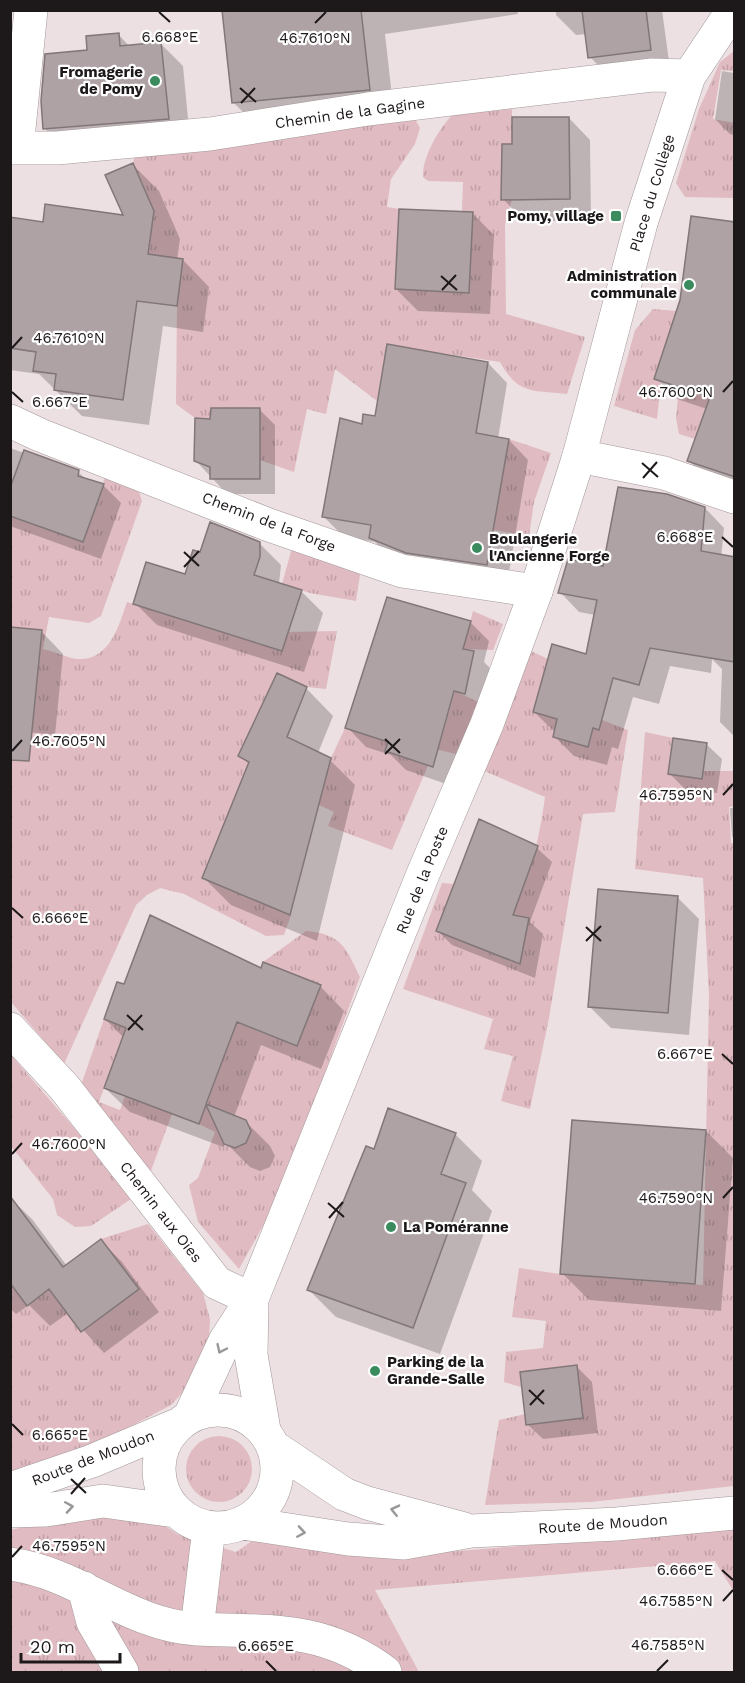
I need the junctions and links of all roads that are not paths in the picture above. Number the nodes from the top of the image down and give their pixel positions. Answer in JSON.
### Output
{"nodes":[{"id":1,"x":31,"y":10,"type":"edge"},
{"id":2,"x":733,"y":10,"type":"edge"},
{"id":3,"x":689,"y":75,"type":"junction"},
{"id":4,"x":14,"y":148,"type":"edge"},
{"id":5,"x":10,"y":421,"type":"edge"},
{"id":6,"x":579,"y":456,"type":"junction"},
{"id":7,"x":735,"y":497,"type":"edge"},
{"id":8,"x":536,"y":591,"type":"junction"},
{"id":9,"x":10,"y":1029,"type":"edge"},
{"id":10,"x":252,"y":1299,"type":"junction"},
{"id":11,"x":183,"y":1421,"type":"junction"},
{"id":12,"x":269,"y":1438,"type":"junction"},
{"id":13,"x":10,"y":1489,"type":"edge"},
{"id":14,"x":10,"y":1511,"type":"edge"},
{"id":15,"x":175,"y":1511,"type":"junction"},
{"id":16,"x":735,"y":1512,"type":"edge"},
{"id":17,"x":243,"y":1523,"type":"junction"},
{"id":18,"x":209,"y":1528,"type":"junction"},
{"id":19,"x":471,"y":1531,"type":"junction"},
{"id":20,"x":10,"y":1564,"type":"edge"},
{"id":21,"x":84,"y":1588,"type":"junction"},
{"id":22,"x":197,"y":1629,"type":"junction"},
{"id":23,"x":122,"y":1672,"type":"edge"},
{"id":24,"x":385,"y":1672,"type":"edge"}],
"edges":[{"from":1,"to":4,"type":"street"},
{"from":2,"to":3,"type":"street","name":"Place du Collège"},
{"from":3,"to":4,"type":"street","name":"Chemin de la Gagine"},
{"from":3,"to":6,"type":"street","name":"Place du Collège"},
{"from":5,"to":8,"type":"street","name":"Chemin de la Forge"},
{"from":6,"to":7,"type":"street"},
{"from":6,"to":8,"type":"street","name":"Rue de la Poste"},
{"from":8,"to":10,"type":"street","name":"Rue de la Poste"},
{"from":9,"to":10,"type":"street","name":"Chemin aux Oies"},
{"from":10,"to":11,"type":"street","name":"Rue de la Poste","one_way":true},
{"from":10,"to":12,"type":"street","name":"Rue de la Poste"},
{"from":11,"to":12,"type":"street"},
{"from":11,"to":13,"type":"street","name":"Route de Moudon"},
{"from":11,"to":15,"type":"street"},
{"from":12,"to":17,"type":"street"},
{"from":19,"to":12,"type":"street","name":"Route de Moudon","one_way":true},
{"from":14,"to":15,"type":"street","name":"Route de Moudon","one_way":true},
{"from":15,"to":18,"type":"street"},
{"from":16,"to":19,"type":"street","name":"Route de Moudon"},
{"from":17,"to":18,"type":"street"},
{"from":17,"to":19,"type":"street","name":"Route de Moudon","one_way":true},
{"from":18,"to":22,"type":"street"},
{"from":20,"to":21,"type":"street"},
{"from":21,"to":22,"type":"street"},
{"from":21,"to":23,"type":"street"},
{"from":22,"to":24,"type":"street"}]}
